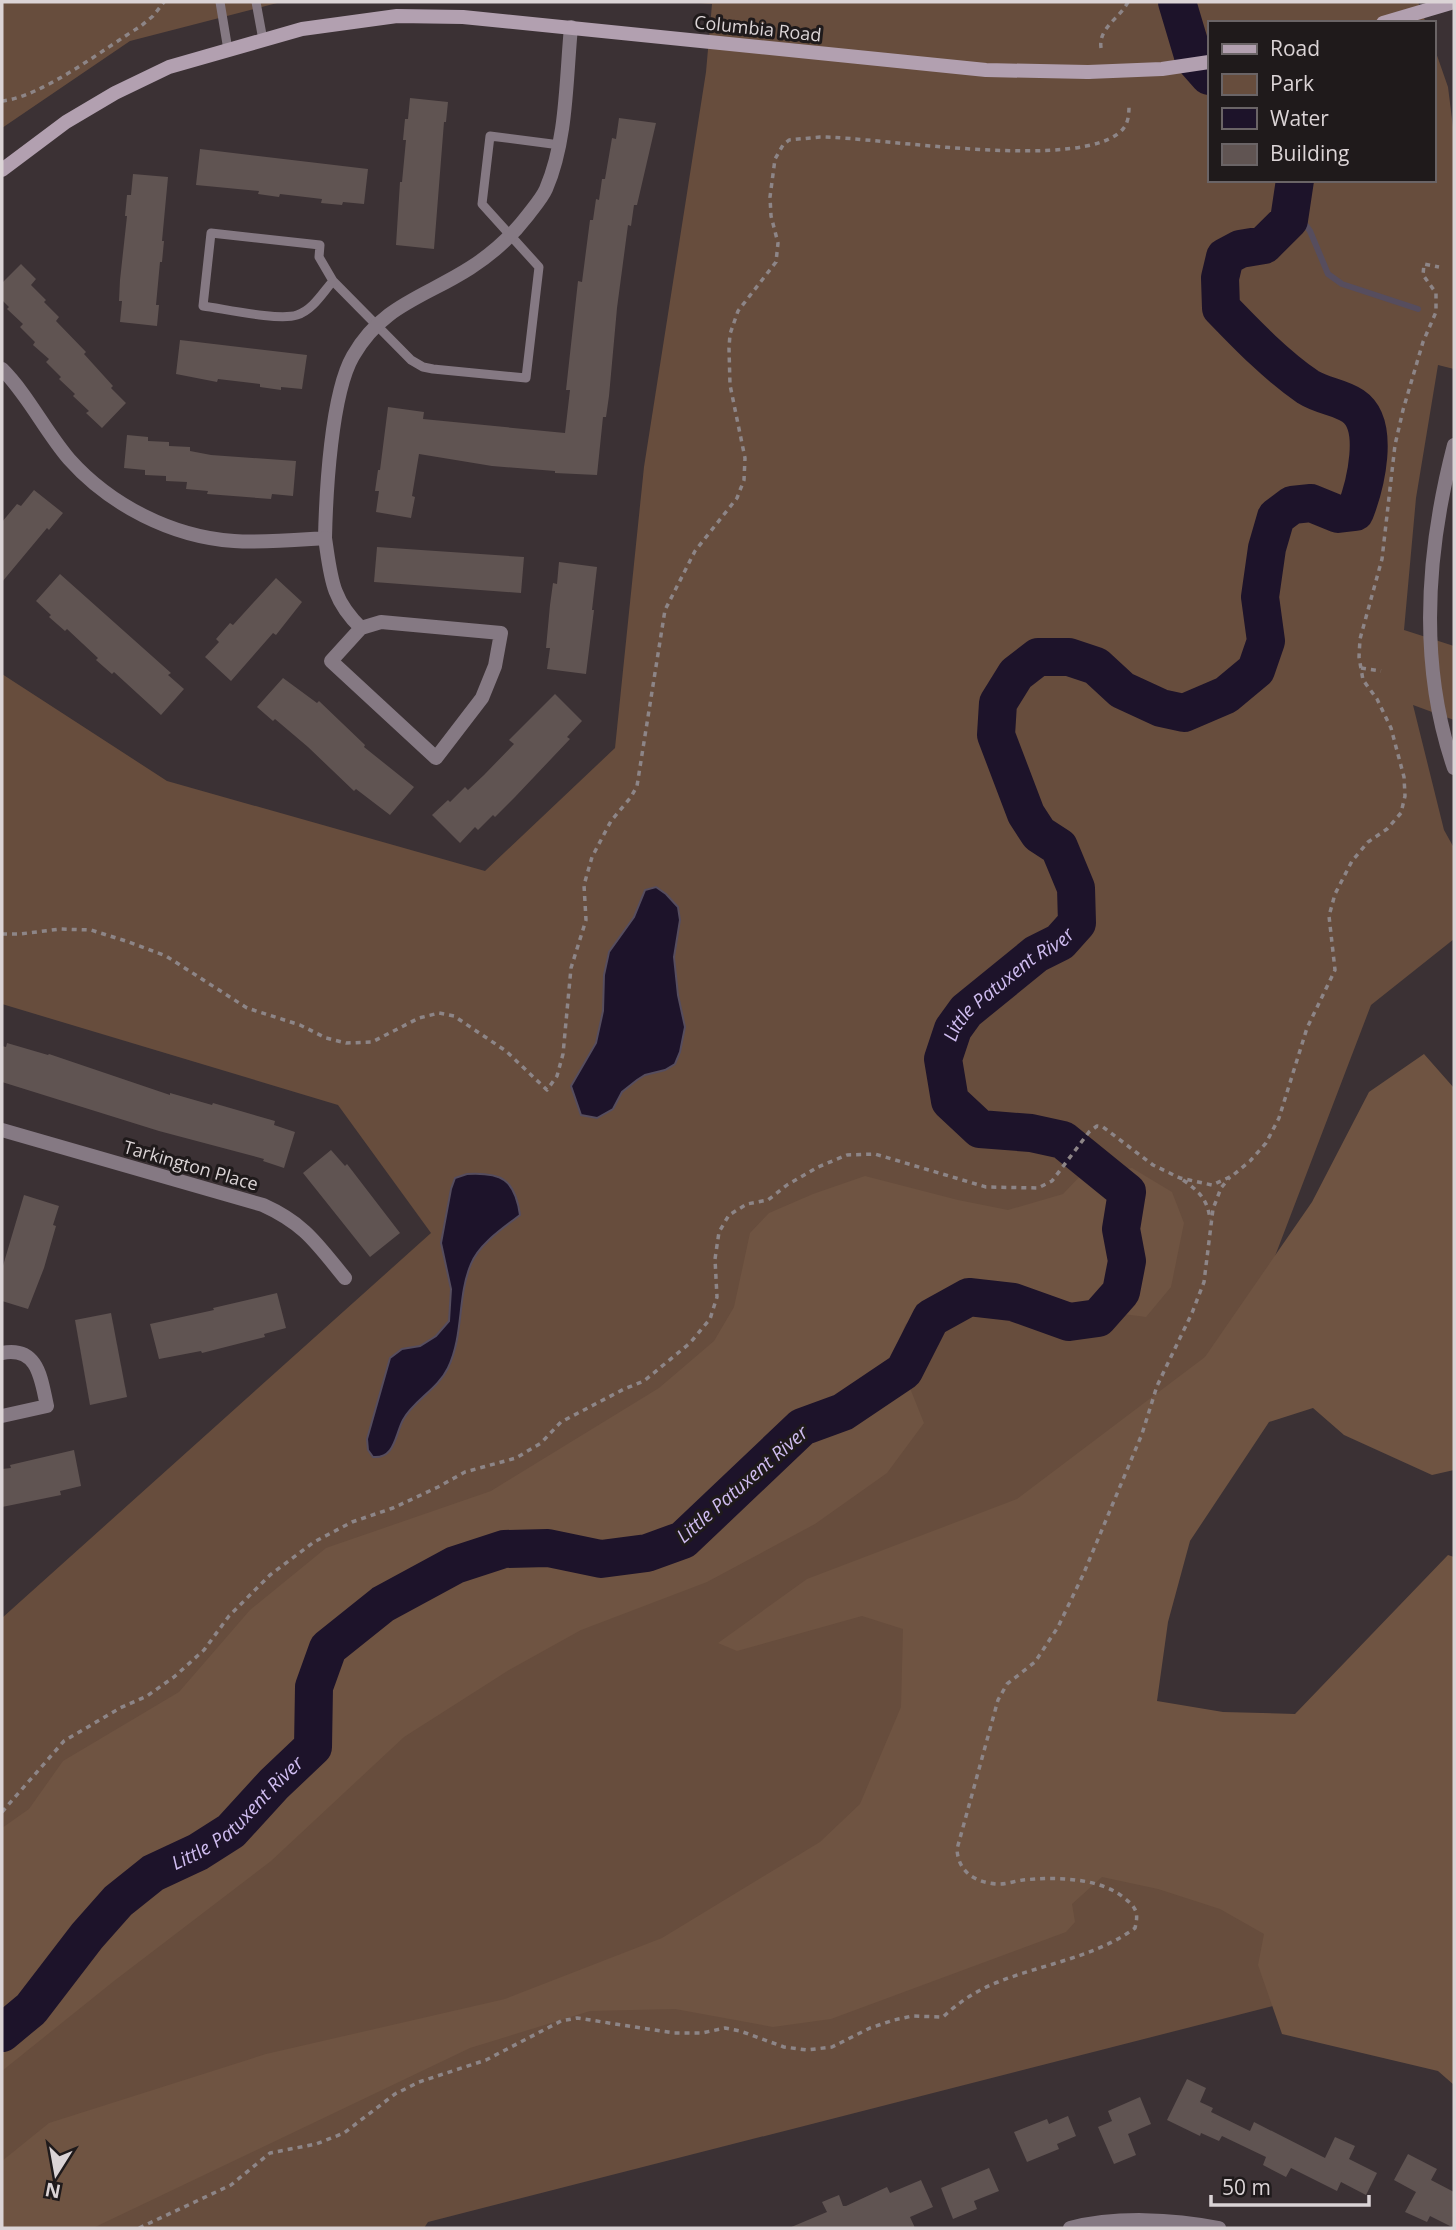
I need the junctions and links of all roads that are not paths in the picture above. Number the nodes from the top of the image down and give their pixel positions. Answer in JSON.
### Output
{"nodes":[{"id":1,"x":220,"y":2,"type":"edge"},
{"id":2,"x":256,"y":2,"type":"edge"},
{"id":3,"x":1454,"y":2,"type":"edge"},
{"id":4,"x":1390,"y":21,"type":"edge"},
{"id":5,"x":572,"y":27,"type":"junction"},
{"id":6,"x":262,"y":40,"type":"junction"},
{"id":7,"x":228,"y":50,"type":"junction"},
{"id":8,"x":1208,"y":62,"type":"edge"},
{"id":9,"x":559,"y":145,"type":"junction"},
{"id":10,"x":2,"y":170,"type":"edge"},
{"id":11,"x":510,"y":237,"type":"junction"},
{"id":12,"x":333,"y":281,"type":"junction"},
{"id":13,"x":378,"y":325,"type":"junction"},
{"id":14,"x":2,"y":369,"type":"edge"},
{"id":15,"x":1454,"y":445,"type":"edge"},
{"id":16,"x":1448,"y":495,"type":"edge"},
{"id":17,"x":325,"y":538,"type":"junction"},
{"id":18,"x":360,"y":628,"type":"junction"},
{"id":19,"x":1454,"y":768,"type":"edge"},
{"id":20,"x":2,"y":1130,"type":"edge"},
{"id":21,"x":345,"y":1278,"type":"dead end"},
{"id":22,"x":2,"y":1353,"type":"edge"},
{"id":23,"x":2,"y":1416,"type":"edge"},
{"id":24,"x":1070,"y":2228,"type":"edge"},
{"id":25,"x":1219,"y":2228,"type":"edge"}],
"edges":[{"from":1,"to":7,"type":"lane"},
{"from":2,"to":6,"type":"lane"},
{"from":3,"to":4,"type":"main road"},
{"from":5,"to":6,"type":"main road","name":"Columbia Road"},
{"from":5,"to":8,"type":"main road","name":"Columbia Road","bridge":true},
{"from":5,"to":9,"type":"street"},
{"from":6,"to":7,"type":"main road","name":"Columbia Road"},
{"from":7,"to":10,"type":"main road","name":"Columbia Road"},
{"from":9,"to":11,"type":"street"},
{"from":9,"to":11,"type":"lane"},
{"from":11,"to":13,"type":"street"},
{"from":11,"to":13,"type":"lane"},
{"from":12,"to":12,"type":"lane"},
{"from":12,"to":13,"type":"lane"},
{"from":13,"to":17,"type":"street"},
{"from":14,"to":17,"type":"street"},
{"from":15,"to":16,"type":"street"},
{"from":16,"to":19,"type":"street"},
{"from":17,"to":18,"type":"street"},
{"from":18,"to":18,"type":"street"},
{"from":20,"to":21,"type":"street","name":"Tarkington Place"},
{"from":22,"to":23,"type":"street"},
{"from":24,"to":25,"type":"street"}]}
